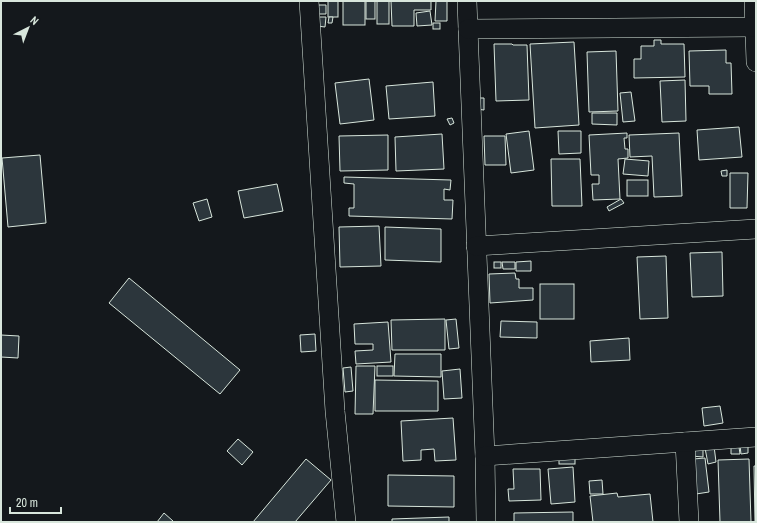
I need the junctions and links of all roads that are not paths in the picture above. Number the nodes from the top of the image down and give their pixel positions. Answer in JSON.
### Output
{"nodes":[{"id":1,"x":309,"y":1,"type":"edge"},
{"id":2,"x":466,"y":1,"type":"edge"},
{"id":3,"x":754,"y":1,"type":"edge"},
{"id":4,"x":754,"y":27,"type":"junction"},
{"id":5,"x":468,"y":29,"type":"junction"},
{"id":6,"x":756,"y":62,"type":"edge"},
{"id":7,"x":756,"y":229,"type":"edge"},
{"id":8,"x":476,"y":246,"type":"junction"},
{"id":9,"x":756,"y":437,"type":"edge"},
{"id":10,"x":684,"y":442,"type":"junction"},
{"id":11,"x":484,"y":456,"type":"junction"},
{"id":12,"x":346,"y":522,"type":"edge"},
{"id":13,"x":486,"y":522,"type":"edge"},
{"id":14,"x":689,"y":522,"type":"edge"}],
"edges":[{"from":1,"to":12,"type":"street"},
{"from":2,"to":5,"type":"street"},
{"from":3,"to":4,"type":"street"},
{"from":4,"to":5,"type":"street"},
{"from":4,"to":6,"type":"street"},
{"from":5,"to":8,"type":"street"},
{"from":7,"to":8,"type":"street"},
{"from":8,"to":11,"type":"street"},
{"from":9,"to":10,"type":"street"},
{"from":10,"to":11,"type":"street"},
{"from":10,"to":14,"type":"street"},
{"from":11,"to":13,"type":"street"}]}
